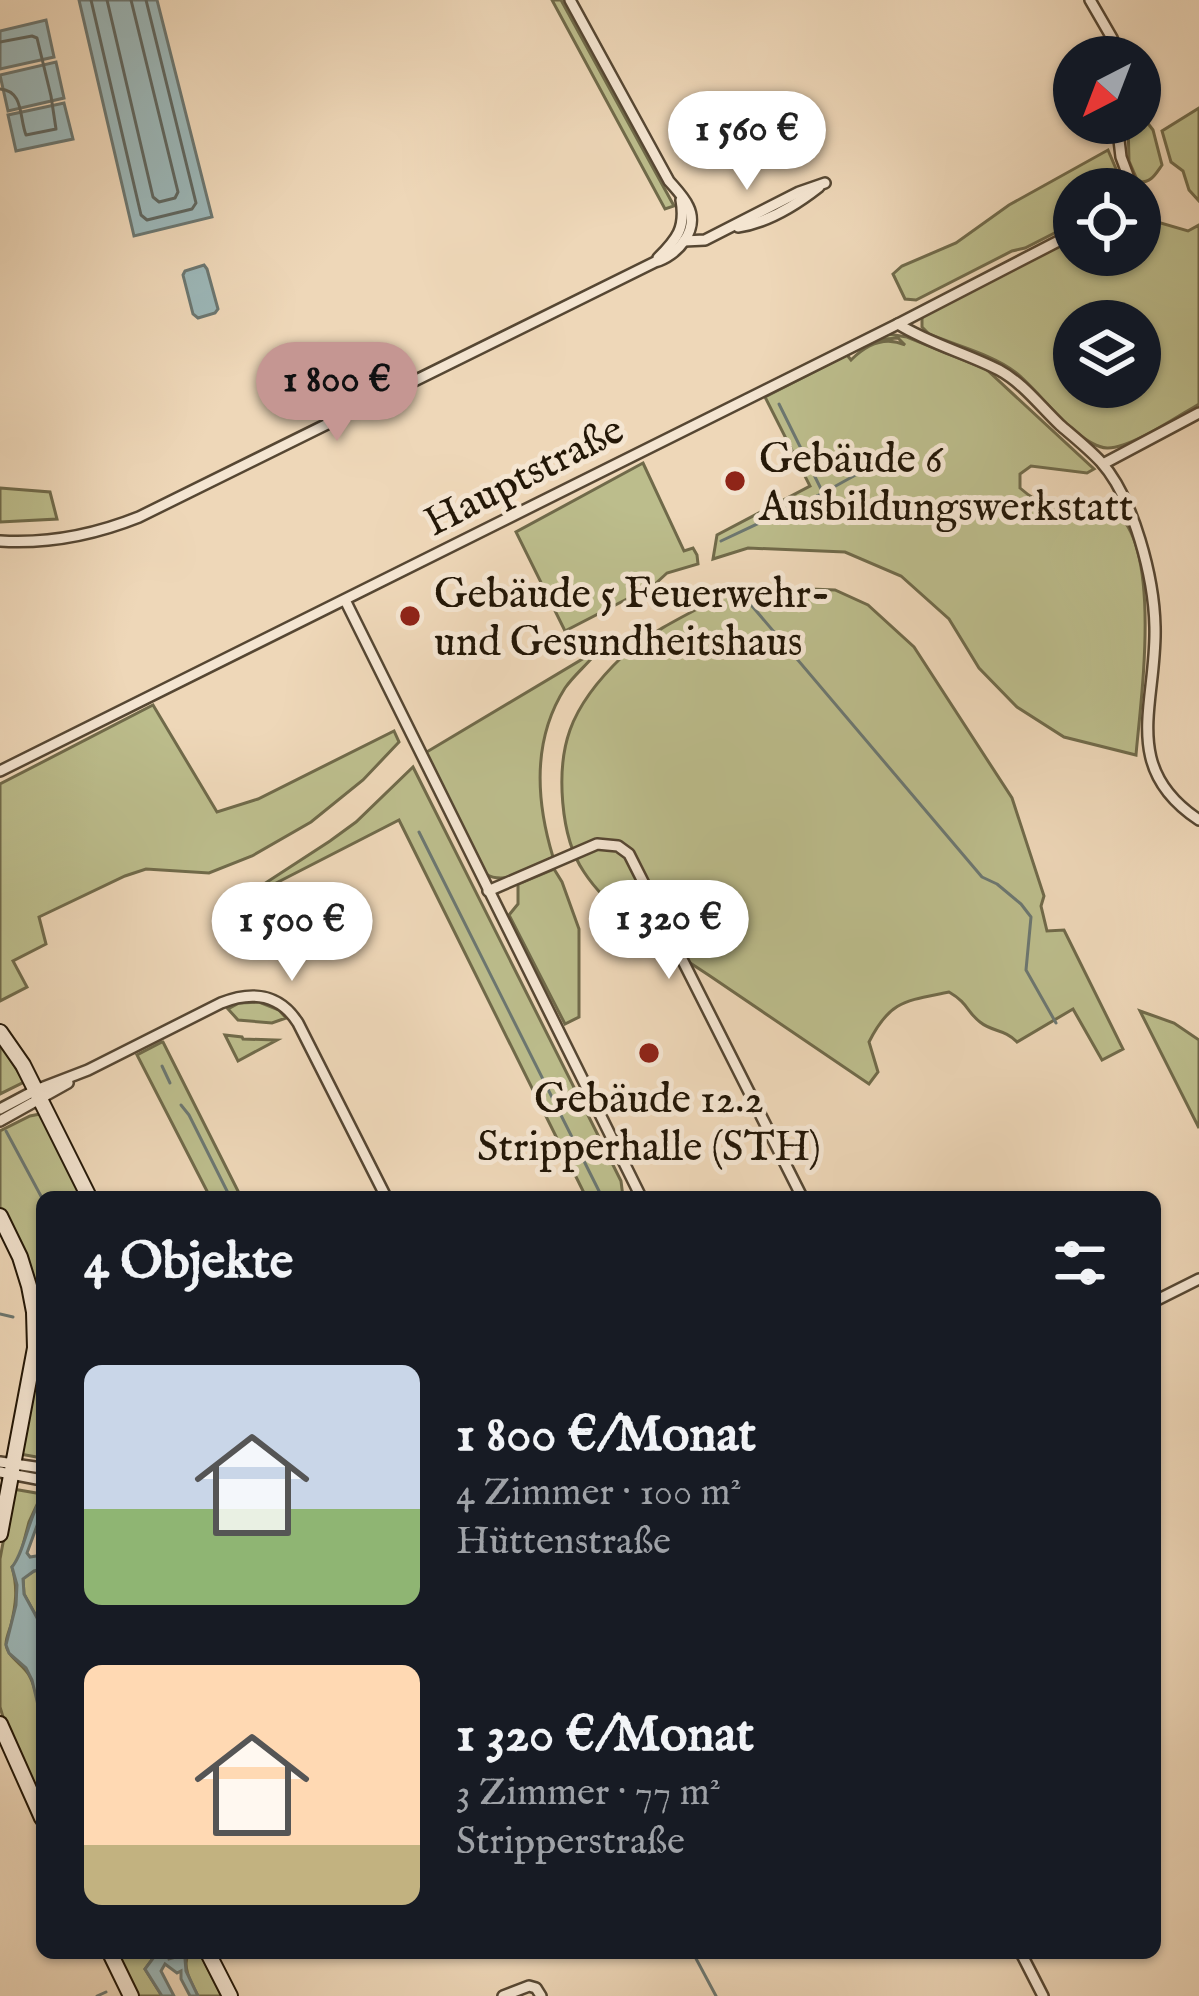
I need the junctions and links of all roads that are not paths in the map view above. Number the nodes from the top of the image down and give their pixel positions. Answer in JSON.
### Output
{"nodes":[{"id":1,"x":569,"y":0,"type":"edge"},
{"id":2,"x":1090,"y":0,"type":"edge"},
{"id":3,"x":1111,"y":36,"type":"edge"},
{"id":4,"x":825,"y":183,"type":"dead end"},
{"id":5,"x":684,"y":234,"type":"junction"},
{"id":6,"x":1053,"y":244,"type":"edge"},
{"id":7,"x":898,"y":324,"type":"junction"},
{"id":8,"x":1199,"y":413,"type":"edge"},
{"id":9,"x":1103,"y":464,"type":"junction"},
{"id":10,"x":0,"y":541,"type":"edge"},
{"id":11,"x":345,"y":600,"type":"junction"},
{"id":12,"x":0,"y":771,"type":"edge"},
{"id":13,"x":1199,"y":820,"type":"edge"},
{"id":14,"x":488,"y":891,"type":"junction"},
{"id":15,"x":0,"y":1032,"type":"edge"},
{"id":16,"x":38,"y":1095,"type":"junction"},
{"id":17,"x":0,"y":1108,"type":"edge"},
{"id":18,"x":0,"y":1121,"type":"edge"},
{"id":19,"x":86,"y":1191,"type":"edge"},
{"id":20,"x":383,"y":1191,"type":"edge"},
{"id":21,"x":638,"y":1191,"type":"edge"},
{"id":22,"x":799,"y":1191,"type":"edge"},
{"id":23,"x":0,"y":1216,"type":"edge"},
{"id":24,"x":1199,"y":1279,"type":"edge"},
{"id":25,"x":1161,"y":1298,"type":"edge"},
{"id":26,"x":6,"y":1468,"type":"edge"},
{"id":27,"x":36,"y":1478,"type":"edge"},
{"id":28,"x":0,"y":1534,"type":"edge"},
{"id":29,"x":0,"y":1724,"type":"edge"},
{"id":30,"x":36,"y":1805,"type":"edge"},
{"id":31,"x":113,"y":1959,"type":"edge"},
{"id":32,"x":211,"y":1959,"type":"edge"},
{"id":33,"x":1025,"y":1959,"type":"edge"},
{"id":34,"x":131,"y":1996,"type":"edge"},
{"id":35,"x":230,"y":1996,"type":"edge"},
{"id":36,"x":503,"y":1996,"type":"edge"},
{"id":37,"x":541,"y":1996,"type":"edge"},
{"id":38,"x":1043,"y":1996,"type":"edge"}],
"edges":[{"from":1,"to":5,"type":"street"},
{"from":2,"to":3,"type":"street"},
{"from":4,"to":5,"type":"street"},
{"from":5,"to":10,"type":"street"},
{"from":6,"to":7,"type":"street","name":"Hauptstraße"},
{"from":7,"to":9,"type":"street"},
{"from":7,"to":11,"type":"street","name":"Hauptstraße"},
{"from":8,"to":9,"type":"street"},
{"from":9,"to":13,"type":"street"},
{"from":11,"to":12,"type":"street","name":"Hauptstraße"},
{"from":11,"to":14,"type":"street"},
{"from":14,"to":21,"type":"street"},
{"from":14,"to":22,"type":"street"},
{"from":15,"to":16,"type":"street"},
{"from":16,"to":17,"type":"street"},
{"from":16,"to":18,"type":"street"},
{"from":16,"to":19,"type":"street"},
{"from":16,"to":20,"type":"street"},
{"from":23,"to":26,"type":"street"},
{"from":24,"to":25,"type":"street"},
{"from":26,"to":27,"type":"street"},
{"from":26,"to":28,"type":"street"},
{"from":29,"to":30,"type":"street"},
{"from":31,"to":34,"type":"street"},
{"from":32,"to":35,"type":"street"},
{"from":33,"to":38,"type":"street"},
{"from":36,"to":37,"type":"street"}]}
